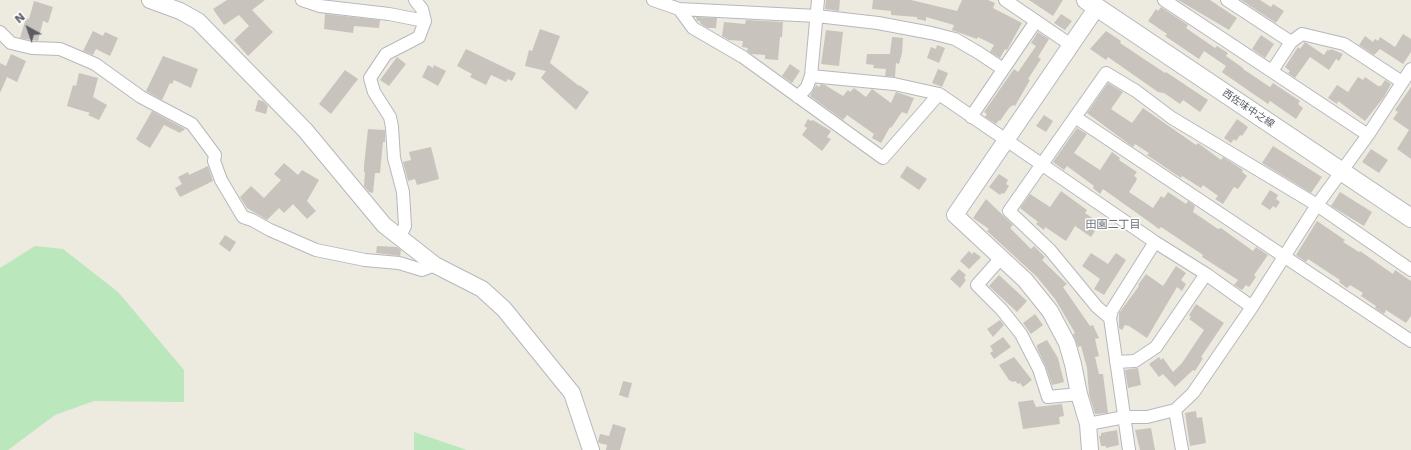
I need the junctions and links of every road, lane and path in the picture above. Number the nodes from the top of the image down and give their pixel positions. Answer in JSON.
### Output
{"nodes":[{"id":1,"x":150,"y":0,"type":"edge"},
{"id":2,"x":302,"y":0,"type":"edge"},
{"id":3,"x":415,"y":0,"type":"edge"},
{"id":4,"x":653,"y":0,"type":"edge"},
{"id":5,"x":818,"y":0,"type":"edge"},
{"id":6,"x":1005,"y":0,"type":"edge"},
{"id":7,"x":1164,"y":0,"type":"edge"},
{"id":8,"x":1227,"y":0,"type":"edge"},
{"id":9,"x":1091,"y":4,"type":"edge"},
{"id":10,"x":679,"y":10,"type":"junction"},
{"id":11,"x":817,"y":16,"type":"junction"},
{"id":12,"x":425,"y":21,"type":"junction"},
{"id":13,"x":1036,"y":21,"type":"junction"},
{"id":14,"x":0,"y":32,"type":"edge"},
{"id":15,"x":1291,"y":42,"type":"junction"},
{"id":16,"x":1071,"y":45,"type":"junction"},
{"id":17,"x":1003,"y":69,"type":"junction"},
{"id":18,"x":1411,"y":69,"type":"edge"},
{"id":19,"x":1272,"y":71,"type":"junction"},
{"id":20,"x":811,"y":76,"type":"junction"},
{"id":21,"x":1402,"y":82,"type":"junction"},
{"id":22,"x":939,"y":94,"type":"junction"},
{"id":23,"x":798,"y":97,"type":"junction"},
{"id":24,"x":971,"y":117,"type":"junction"},
{"id":25,"x":1075,"y":117,"type":"junction"},
{"id":26,"x":1368,"y":135,"type":"junction"},
{"id":27,"x":1007,"y":142,"type":"junction"},
{"id":28,"x":1043,"y":164,"type":"junction"},
{"id":29,"x":1342,"y":172,"type":"junction"},
{"id":30,"x":1317,"y":206,"type":"junction"},
{"id":31,"x":1411,"y":218,"type":"edge"},
{"id":32,"x":399,"y":238,"type":"junction"},
{"id":33,"x":1155,"y":242,"type":"junction"},
{"id":34,"x":1285,"y":256,"type":"junction"},
{"id":35,"x":1001,"y":258,"type":"junction"},
{"id":36,"x":435,"y":265,"type":"junction"},
{"id":37,"x":1411,"y":270,"type":"edge"},
{"id":38,"x":1206,"y":274,"type":"junction"},
{"id":39,"x":1252,"y":307,"type":"junction"},
{"id":40,"x":1110,"y":318,"type":"junction"},
{"id":41,"x":1411,"y":341,"type":"edge"},
{"id":42,"x":1116,"y":362,"type":"junction"},
{"id":43,"x":1079,"y":394,"type":"junction"},
{"id":44,"x":1175,"y":410,"type":"junction"},
{"id":45,"x":1125,"y":417,"type":"junction"},
{"id":46,"x":1088,"y":424,"type":"junction"},
{"id":47,"x":591,"y":450,"type":"edge"},
{"id":48,"x":1090,"y":450,"type":"edge"},
{"id":49,"x":1129,"y":450,"type":"edge"},
{"id":50,"x":1182,"y":450,"type":"edge"}],
"edges":[{"from":1,"to":32,"type":"street"},
{"from":2,"to":12,"type":"street"},
{"from":3,"to":12,"type":"street"},
{"from":4,"to":10,"type":"street"},
{"from":5,"to":11,"type":"street"},
{"from":6,"to":13,"type":"street"},
{"from":7,"to":19,"type":"street"},
{"from":8,"to":15,"type":"street"},
{"from":9,"to":16,"type":"street"},
{"from":9,"to":29,"type":"main road","name":"西佐味中之線"},
{"from":10,"to":11,"type":"street"},
{"from":10,"to":23,"type":"street"},
{"from":11,"to":17,"type":"street"},
{"from":11,"to":20,"type":"street"},
{"from":12,"to":32,"type":"street"},
{"from":13,"to":16,"type":"street"},
{"from":13,"to":17,"type":"street"},
{"from":14,"to":36,"type":"street"},
{"from":15,"to":19,"type":"street"},
{"from":15,"to":21,"type":"street"},
{"from":16,"to":27,"type":"street"},
{"from":17,"to":24,"type":"street"},
{"from":18,"to":21,"type":"street"},
{"from":19,"to":26,"type":"street"},
{"from":20,"to":22,"type":"street"},
{"from":20,"to":23,"type":"street"},
{"from":21,"to":26,"type":"street"},
{"from":22,"to":23,"type":"street"},
{"from":22,"to":24,"type":"street"},
{"from":24,"to":27,"type":"street"},
{"from":25,"to":28,"type":"street"},
{"from":25,"to":30,"type":"street"},
{"from":25,"to":34,"type":"street"},
{"from":26,"to":29,"type":"street"},
{"from":27,"to":28,"type":"street"},
{"from":27,"to":35,"type":"street"},
{"from":28,"to":33,"type":"street"},
{"from":28,"to":40,"type":"street"},
{"from":29,"to":30,"type":"street"},
{"from":29,"to":31,"type":"main road","name":"西佐味中之線"},
{"from":30,"to":34,"type":"street"},
{"from":30,"to":37,"type":"street"},
{"from":32,"to":36,"type":"street"},
{"from":33,"to":38,"type":"street"},
{"from":33,"to":40,"type":"street"},
{"from":34,"to":39,"type":"street"},
{"from":34,"to":41,"type":"street"},
{"from":35,"to":43,"type":"street"},
{"from":35,"to":43,"type":"street"},
{"from":36,"to":47,"type":"street"},
{"from":38,"to":39,"type":"street"},
{"from":38,"to":42,"type":"street"},
{"from":39,"to":44,"type":"street"},
{"from":40,"to":42,"type":"street"},
{"from":42,"to":45,"type":"street"},
{"from":43,"to":46,"type":"street"},
{"from":44,"to":45,"type":"street"},
{"from":44,"to":50,"type":"street"},
{"from":45,"to":46,"type":"street"},
{"from":45,"to":49,"type":"street"},
{"from":46,"to":48,"type":"street"}]}
